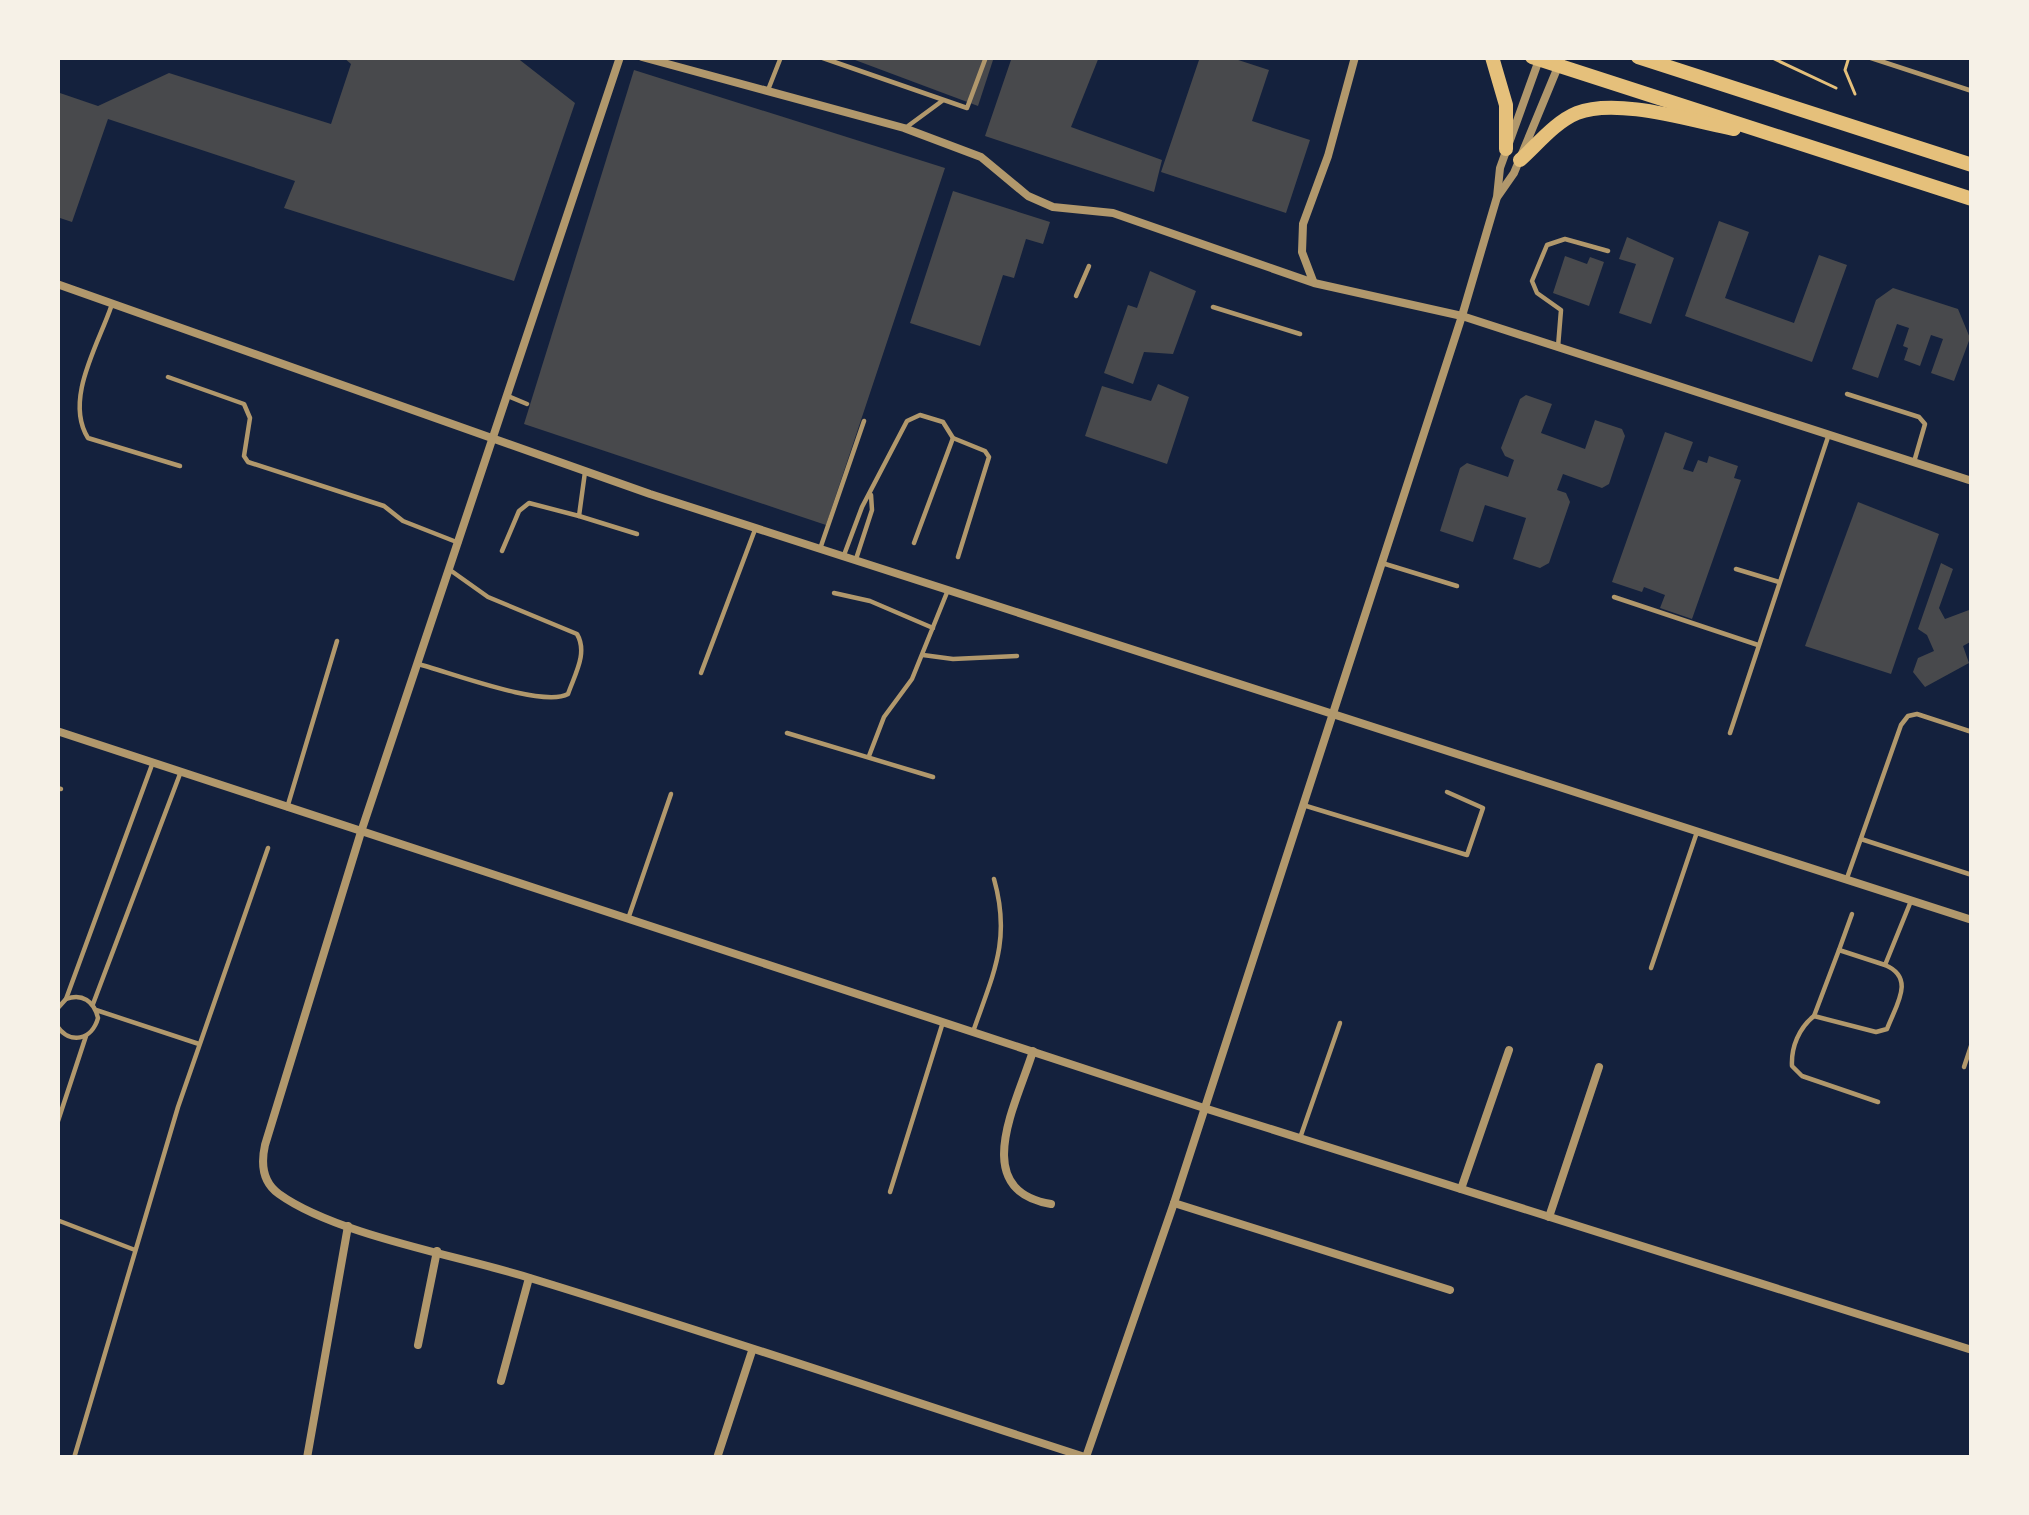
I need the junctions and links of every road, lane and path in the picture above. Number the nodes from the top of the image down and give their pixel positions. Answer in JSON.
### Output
{"nodes":[{"id":1,"x":620,"y":57,"type":"edge"},
{"id":2,"x":642,"y":57,"type":"edge"},
{"id":3,"x":781,"y":57,"type":"edge"},
{"id":4,"x":820,"y":57,"type":"edge"},
{"id":5,"x":986,"y":57,"type":"edge"},
{"id":6,"x":1355,"y":57,"type":"edge"},
{"id":7,"x":1492,"y":57,"type":"edge"},
{"id":8,"x":1638,"y":57,"type":"edge"},
{"id":9,"x":1770,"y":57,"type":"edge"},
{"id":10,"x":1850,"y":57,"type":"edge"},
{"id":11,"x":1868,"y":57,"type":"edge"},
{"id":12,"x":1537,"y":58,"type":"edge"},
{"id":13,"x":1561,"y":61,"type":"edge"},
{"id":14,"x":1836,"y":88,"type":"dead end"},
{"id":15,"x":768,"y":90,"type":"junction"},
{"id":16,"x":1972,"y":92,"type":"edge"},
{"id":17,"x":1855,"y":94,"type":"dead end"},
{"id":18,"x":942,"y":101,"type":"junction"},
{"id":19,"x":904,"y":128,"type":"junction"},
{"id":20,"x":1792,"y":140,"type":"junction"},
{"id":21,"x":1506,"y":149,"type":"junction"},
{"id":22,"x":1520,"y":160,"type":"junction"},
{"id":23,"x":1972,"y":165,"type":"edge"},
{"id":24,"x":1497,"y":197,"type":"junction"},
{"id":25,"x":1972,"y":199,"type":"edge"},
{"id":26,"x":1608,"y":251,"type":"dead end"},
{"id":27,"x":1089,"y":266,"type":"dead end"},
{"id":28,"x":1314,"y":283,"type":"junction"},
{"id":29,"x":57,"y":284,"type":"edge"},
{"id":30,"x":1076,"y":296,"type":"dead end"},
{"id":31,"x":113,"y":301,"type":"junction"},
{"id":32,"x":1214,"y":308,"type":"dead end"},
{"id":33,"x":1462,"y":316,"type":"junction"},
{"id":34,"x":1300,"y":334,"type":"dead end"},
{"id":35,"x":1558,"y":346,"type":"junction"},
{"id":36,"x":168,"y":377,"type":"dead end"},
{"id":37,"x":1847,"y":394,"type":"dead end"},
{"id":38,"x":508,"y":396,"type":"junction"},
{"id":39,"x":527,"y":404,"type":"dead end"},
{"id":40,"x":864,"y":421,"type":"dead end"},
{"id":41,"x":1829,"y":434,"type":"junction"},
{"id":42,"x":953,"y":438,"type":"junction"},
{"id":43,"x":494,"y":440,"type":"junction"},
{"id":44,"x":1914,"y":462,"type":"junction"},
{"id":45,"x":180,"y":466,"type":"dead end"},
{"id":46,"x":585,"y":472,"type":"junction"},
{"id":47,"x":1972,"y":481,"type":"edge"},
{"id":48,"x":871,"y":496,"type":"junction"},
{"id":49,"x":579,"y":516,"type":"junction"},
{"id":50,"x":756,"y":527,"type":"junction"},
{"id":51,"x":638,"y":535,"type":"dead end"},
{"id":52,"x":459,"y":543,"type":"junction"},
{"id":53,"x":914,"y":543,"type":"dead end"},
{"id":54,"x":821,"y":548,"type":"junction"},
{"id":55,"x":502,"y":551,"type":"dead end"},
{"id":56,"x":844,"y":556,"type":"junction"},
{"id":57,"x":958,"y":557,"type":"dead end"},
{"id":58,"x":856,"y":560,"type":"junction"},
{"id":59,"x":1382,"y":563,"type":"junction"},
{"id":60,"x":1736,"y":569,"type":"dead end"},
{"id":61,"x":450,"y":570,"type":"junction"},
{"id":62,"x":1779,"y":582,"type":"junction"},
{"id":63,"x":1457,"y":586,"type":"dead end"},
{"id":64,"x":947,"y":590,"type":"junction"},
{"id":65,"x":834,"y":593,"type":"dead end"},
{"id":66,"x":1614,"y":597,"type":"dead end"},
{"id":67,"x":933,"y":628,"type":"junction"},
{"id":68,"x":338,"y":641,"type":"dead end"},
{"id":69,"x":1758,"y":645,"type":"junction"},
{"id":70,"x":923,"y":655,"type":"junction"},
{"id":71,"x":1017,"y":656,"type":"dead end"},
{"id":72,"x":418,"y":664,"type":"junction"},
{"id":73,"x":701,"y":673,"type":"dead end"},
{"id":74,"x":1332,"y":716,"type":"junction"},
{"id":75,"x":57,"y":731,"type":"edge"},
{"id":76,"x":1972,"y":732,"type":"edge"},
{"id":77,"x":787,"y":733,"type":"dead end"},
{"id":78,"x":1730,"y":734,"type":"dead end"},
{"id":79,"x":869,"y":756,"type":"junction"},
{"id":80,"x":153,"y":761,"type":"junction"},
{"id":81,"x":181,"y":771,"type":"junction"},
{"id":82,"x":933,"y":777,"type":"dead end"},
{"id":83,"x":1447,"y":792,"type":"dead end"},
{"id":84,"x":671,"y":794,"type":"dead end"},
{"id":85,"x":1303,"y":806,"type":"junction"},
{"id":86,"x":287,"y":808,"type":"junction"},
{"id":87,"x":361,"y":832,"type":"junction"},
{"id":88,"x":1697,"y":832,"type":"junction"},
{"id":89,"x":1861,"y":839,"type":"junction"},
{"id":90,"x":268,"y":848,"type":"dead end"},
{"id":91,"x":1972,"y":875,"type":"edge"},
{"id":92,"x":994,"y":879,"type":"dead end"},
{"id":93,"x":1847,"y":879,"type":"junction"},
{"id":94,"x":1911,"y":901,"type":"junction"},
{"id":95,"x":1852,"y":914,"type":"dead end"},
{"id":96,"x":628,"y":919,"type":"junction"},
{"id":97,"x":1972,"y":920,"type":"edge"},
{"id":98,"x":1839,"y":950,"type":"junction"},
{"id":99,"x":1886,"y":965,"type":"junction"},
{"id":100,"x":1651,"y":968,"type":"dead end"},
{"id":101,"x":66,"y":999,"type":"junction"},
{"id":102,"x":94,"y":1007,"type":"junction"},
{"id":103,"x":57,"y":1009,"type":"edge"},
{"id":104,"x":1814,"y":1016,"type":"junction"},
{"id":105,"x":943,"y":1022,"type":"junction"},
{"id":106,"x":1340,"y":1023,"type":"dead end"},
{"id":107,"x":58,"y":1028,"type":"edge"},
{"id":108,"x":973,"y":1032,"type":"junction"},
{"id":109,"x":86,"y":1036,"type":"junction"},
{"id":110,"x":57,"y":1039,"type":"edge"},
{"id":111,"x":1972,"y":1043,"type":"edge"},
{"id":112,"x":200,"y":1045,"type":"junction"},
{"id":113,"x":1509,"y":1049,"type":"dead end"},
{"id":114,"x":1033,"y":1052,"type":"junction"},
{"id":115,"x":1599,"y":1067,"type":"dead end"},
{"id":116,"x":1964,"y":1067,"type":"dead end"},
{"id":117,"x":1878,"y":1102,"type":"dead end"},
{"id":118,"x":1204,"y":1108,"type":"junction"},
{"id":119,"x":57,"y":1124,"type":"edge"},
{"id":120,"x":1300,"y":1138,"type":"junction"},
{"id":121,"x":1461,"y":1189,"type":"junction"},
{"id":122,"x":890,"y":1192,"type":"dead end"},
{"id":123,"x":1174,"y":1203,"type":"junction"},
{"id":124,"x":1051,"y":1204,"type":"dead end"},
{"id":125,"x":1549,"y":1217,"type":"junction"},
{"id":126,"x":57,"y":1220,"type":"edge"},
{"id":127,"x":348,"y":1226,"type":"junction"},
{"id":128,"x":135,"y":1250,"type":"junction"},
{"id":129,"x":437,"y":1251,"type":"junction"},
{"id":130,"x":530,"y":1277,"type":"junction"},
{"id":131,"x":1450,"y":1290,"type":"dead end"},
{"id":132,"x":418,"y":1346,"type":"dead end"},
{"id":133,"x":1972,"y":1350,"type":"edge"},
{"id":134,"x":752,"y":1351,"type":"junction"},
{"id":135,"x":501,"y":1381,"type":"dead end"},
{"id":136,"x":74,"y":1458,"type":"edge"},
{"id":137,"x":307,"y":1458,"type":"edge"},
{"id":138,"x":717,"y":1458,"type":"edge"},
{"id":139,"x":1086,"y":1458,"type":"edge"}],
"edges":[{"from":1,"to":38,"type":"street"},
{"from":2,"to":15,"type":"street"},
{"from":3,"to":15,"type":"lane"},
{"from":4,"to":18,"type":"lane"},
{"from":5,"to":18,"type":"lane"},
{"from":6,"to":28,"type":"street"},
{"from":7,"to":21,"type":"main road"},
{"from":8,"to":23,"type":"main road"},
{"from":9,"to":14,"type":"path"},
{"from":10,"to":17,"type":"path"},
{"from":11,"to":16,"type":"lane"},
{"from":12,"to":13,"type":"main road"},
{"from":12,"to":21,"type":"street"},
{"from":13,"to":20,"type":"main road"},
{"from":13,"to":22,"type":"street"},
{"from":15,"to":19,"type":"street"},
{"from":18,"to":19,"type":"lane"},
{"from":19,"to":28,"type":"street"},
{"from":20,"to":22,"type":"main road"},
{"from":20,"to":25,"type":"main road"},
{"from":21,"to":24,"type":"street"},
{"from":22,"to":24,"type":"street"},
{"from":24,"to":33,"type":"street"},
{"from":26,"to":35,"type":"lane"},
{"from":27,"to":30,"type":"lane"},
{"from":28,"to":33,"type":"street"},
{"from":29,"to":31,"type":"street"},
{"from":31,"to":43,"type":"street"},
{"from":31,"to":45,"type":"lane"},
{"from":32,"to":34,"type":"lane"},
{"from":33,"to":35,"type":"street"},
{"from":33,"to":59,"type":"street"},
{"from":35,"to":41,"type":"street"},
{"from":36,"to":52,"type":"lane"},
{"from":37,"to":44,"type":"lane"},
{"from":38,"to":39,"type":"lane"},
{"from":38,"to":43,"type":"street"},
{"from":40,"to":54,"type":"lane"},
{"from":41,"to":44,"type":"street"},
{"from":41,"to":62,"type":"lane"},
{"from":42,"to":48,"type":"lane"},
{"from":42,"to":53,"type":"lane"},
{"from":42,"to":57,"type":"lane"},
{"from":43,"to":46,"type":"street"},
{"from":43,"to":52,"type":"street"},
{"from":44,"to":47,"type":"street"},
{"from":46,"to":49,"type":"lane"},
{"from":46,"to":50,"type":"street"},
{"from":48,"to":56,"type":"lane"},
{"from":48,"to":58,"type":"lane"},
{"from":49,"to":51,"type":"lane"},
{"from":49,"to":55,"type":"lane"},
{"from":50,"to":54,"type":"street"},
{"from":50,"to":73,"type":"lane"},
{"from":52,"to":61,"type":"street"},
{"from":54,"to":56,"type":"street"},
{"from":56,"to":58,"type":"street"},
{"from":58,"to":64,"type":"street"},
{"from":59,"to":63,"type":"lane"},
{"from":59,"to":74,"type":"street"},
{"from":60,"to":62,"type":"lane"},
{"from":61,"to":72,"type":"street"},
{"from":61,"to":72,"type":"lane"},
{"from":62,"to":69,"type":"lane"},
{"from":64,"to":67,"type":"lane"},
{"from":64,"to":74,"type":"street"},
{"from":65,"to":67,"type":"lane"},
{"from":66,"to":69,"type":"lane"},
{"from":67,"to":70,"type":"lane"},
{"from":68,"to":86,"type":"lane"},
{"from":69,"to":78,"type":"lane"},
{"from":70,"to":71,"type":"lane"},
{"from":70,"to":79,"type":"lane"},
{"from":72,"to":87,"type":"street"},
{"from":74,"to":85,"type":"street"},
{"from":74,"to":88,"type":"street"},
{"from":75,"to":80,"type":"street"},
{"from":76,"to":89,"type":"lane"},
{"from":77,"to":79,"type":"lane"},
{"from":79,"to":82,"type":"lane"},
{"from":80,"to":81,"type":"street"},
{"from":80,"to":101,"type":"lane"},
{"from":81,"to":86,"type":"street"},
{"from":81,"to":102,"type":"lane"},
{"from":83,"to":85,"type":"lane"},
{"from":84,"to":96,"type":"lane"},
{"from":85,"to":118,"type":"street"},
{"from":86,"to":87,"type":"street"},
{"from":87,"to":96,"type":"street"},
{"from":87,"to":127,"type":"street"},
{"from":88,"to":93,"type":"street"},
{"from":88,"to":100,"type":"lane"},
{"from":89,"to":91,"type":"lane"},
{"from":89,"to":93,"type":"lane"},
{"from":90,"to":112,"type":"lane"},
{"from":92,"to":108,"type":"lane"},
{"from":93,"to":94,"type":"street"},
{"from":94,"to":97,"type":"street"},
{"from":94,"to":99,"type":"lane"},
{"from":95,"to":98,"type":"lane"},
{"from":96,"to":105,"type":"street"},
{"from":98,"to":99,"type":"lane"},
{"from":98,"to":104,"type":"lane"},
{"from":99,"to":104,"type":"lane"},
{"from":101,"to":102,"type":"lane"},
{"from":101,"to":103,"type":"lane"},
{"from":102,"to":109,"type":"lane"},
{"from":102,"to":112,"type":"lane"},
{"from":104,"to":117,"type":"lane"},
{"from":105,"to":108,"type":"street"},
{"from":105,"to":122,"type":"lane"},
{"from":106,"to":120,"type":"lane"},
{"from":107,"to":109,"type":"lane"},
{"from":107,"to":110,"type":"lane"},
{"from":108,"to":114,"type":"street"},
{"from":109,"to":119,"type":"lane"},
{"from":111,"to":116,"type":"lane"},
{"from":112,"to":128,"type":"lane"},
{"from":113,"to":121,"type":"street"},
{"from":114,"to":118,"type":"street"},
{"from":114,"to":124,"type":"street"},
{"from":115,"to":125,"type":"street"},
{"from":118,"to":120,"type":"street"},
{"from":118,"to":123,"type":"street"},
{"from":120,"to":121,"type":"street"},
{"from":121,"to":125,"type":"street"},
{"from":123,"to":131,"type":"street"},
{"from":123,"to":139,"type":"street"},
{"from":125,"to":133,"type":"street"},
{"from":126,"to":128,"type":"lane"},
{"from":127,"to":129,"type":"street"},
{"from":127,"to":137,"type":"street"},
{"from":128,"to":136,"type":"lane"},
{"from":129,"to":130,"type":"street"},
{"from":129,"to":132,"type":"street"},
{"from":130,"to":134,"type":"street"},
{"from":130,"to":135,"type":"street"},
{"from":134,"to":138,"type":"street"},
{"from":134,"to":139,"type":"street"}]}
